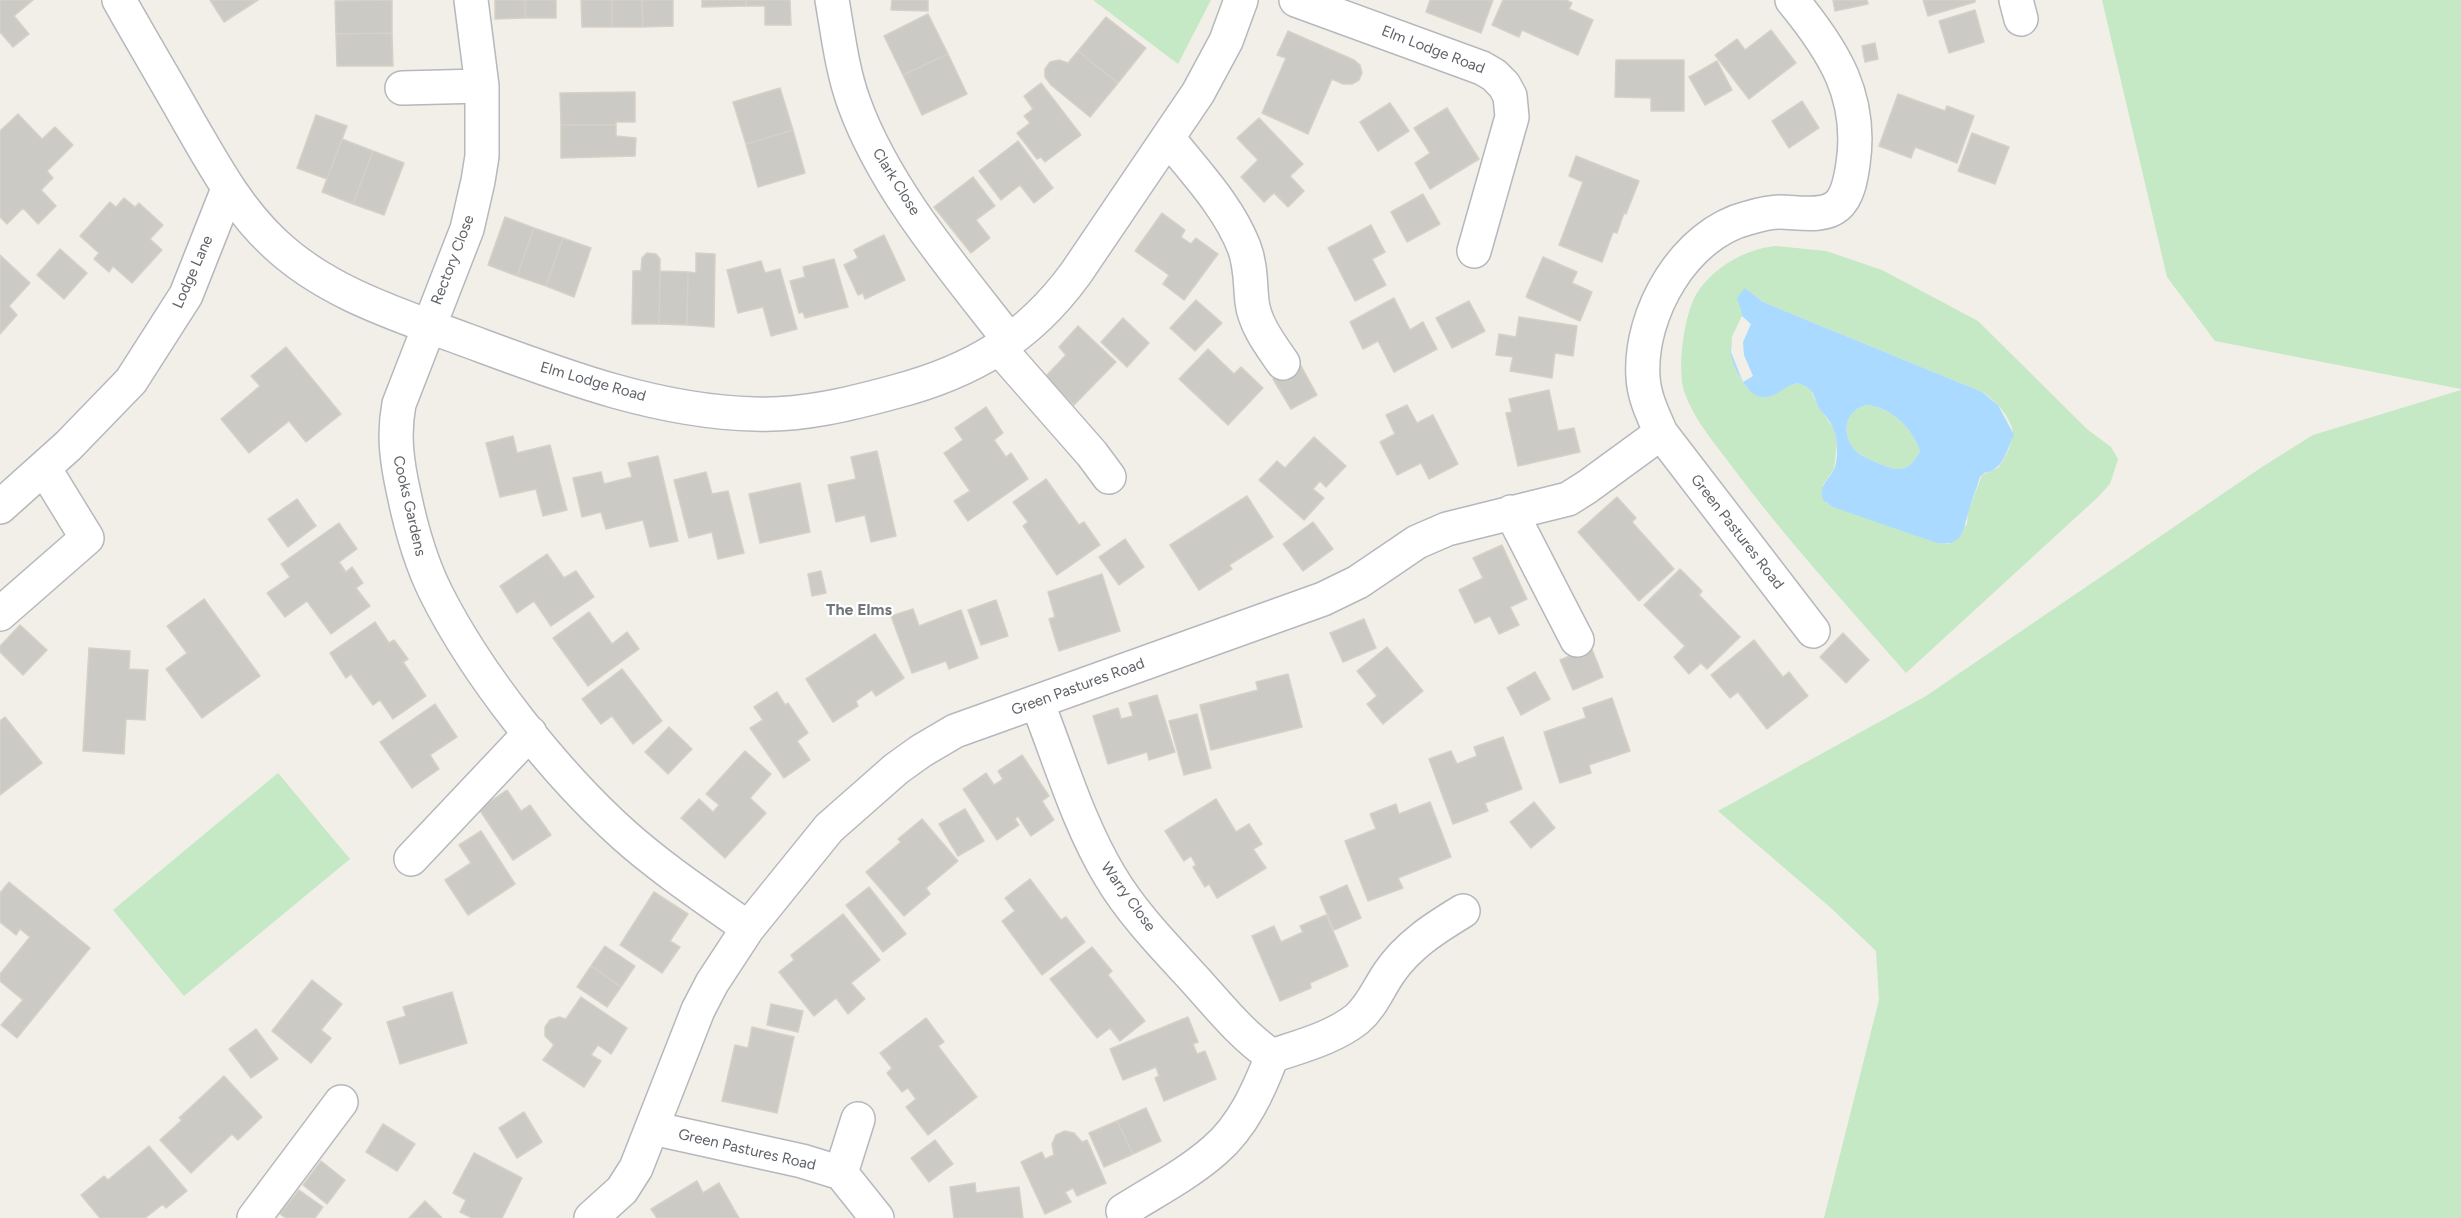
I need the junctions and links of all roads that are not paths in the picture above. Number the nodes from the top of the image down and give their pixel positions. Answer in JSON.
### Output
{"nodes":[{"id":1,"x":119,"y":0,"type":"edge"},
{"id":2,"x":471,"y":0,"type":"edge"},
{"id":3,"x":832,"y":0,"type":"edge"},
{"id":4,"x":1241,"y":0,"type":"edge"},
{"id":5,"x":1296,"y":0,"type":"edge"},
{"id":6,"x":1792,"y":0,"type":"edge"},
{"id":7,"x":482,"y":86,"type":"junction"},
{"id":8,"x":402,"y":88,"type":"dead end"},
{"id":9,"x":1168,"y":138,"type":"junction"},
{"id":10,"x":228,"y":189,"type":"junction"},
{"id":11,"x":1474,"y":251,"type":"dead end"},
{"id":12,"x":428,"y":326,"type":"junction"},
{"id":13,"x":1004,"y":344,"type":"junction"},
{"id":14,"x":1283,"y":363,"type":"dead end"},
{"id":15,"x":1661,"y":433,"type":"junction"},
{"id":16,"x":44,"y":468,"type":"junction"},
{"id":17,"x":1109,"y":477,"type":"dead end"},
{"id":18,"x":0,"y":507,"type":"edge"},
{"id":19,"x":1511,"y":512,"type":"junction"},
{"id":20,"x":0,"y":614,"type":"edge"},
{"id":21,"x":1813,"y":631,"type":"dead end"},
{"id":22,"x":1577,"y":640,"type":"dead end"},
{"id":23,"x":1037,"y":702,"type":"junction"},
{"id":24,"x":530,"y":733,"type":"junction"},
{"id":25,"x":411,"y":859,"type":"dead end"},
{"id":26,"x":1463,"y":911,"type":"dead end"},
{"id":27,"x":748,"y":928,"type":"junction"},
{"id":28,"x":1272,"y":1056,"type":"junction"},
{"id":29,"x":340,"y":1102,"type":"dead end"},
{"id":30,"x":858,"y":1119,"type":"dead end"},
{"id":31,"x":652,"y":1128,"type":"junction"},
{"id":32,"x":841,"y":1173,"type":"junction"},
{"id":33,"x":1123,"y":1211,"type":"dead end"},
{"id":34,"x":254,"y":1218,"type":"edge"},
{"id":35,"x":591,"y":1218,"type":"edge"},
{"id":36,"x":877,"y":1218,"type":"edge"}],
"edges":[{"from":1,"to":10,"type":"street"},
{"from":2,"to":7,"type":"street","name":"Rectory Close"},
{"from":3,"to":13,"type":"street","name":"Clark Close"},
{"from":4,"to":9,"type":"street","name":"Elm Lodge Road"},
{"from":5,"to":11,"type":"street","name":"Elm Lodge Road"},
{"from":6,"to":15,"type":"street","name":"Green Pastures Road"},
{"from":7,"to":8,"type":"street"},
{"from":7,"to":12,"type":"street","name":"Rectory Close"},
{"from":9,"to":13,"type":"street","name":"Elm Lodge Road"},
{"from":9,"to":14,"type":"street"},
{"from":10,"to":12,"type":"street","name":"Elm Lodge Road"},
{"from":10,"to":16,"type":"street","name":"Lodge Lane"},
{"from":12,"to":13,"type":"street","name":"Elm Lodge Road"},
{"from":12,"to":24,"type":"street","name":"Cooks Gardens"},
{"from":13,"to":17,"type":"street"},
{"from":15,"to":19,"type":"street","name":"Green Pastures Road"},
{"from":15,"to":21,"type":"street","name":"Green Pastures Road"},
{"from":16,"to":18,"type":"street","name":"Lodge Lane"},
{"from":16,"to":20,"type":"street"},
{"from":19,"to":22,"type":"street"},
{"from":19,"to":23,"type":"street","name":"Green Pastures Road"},
{"from":23,"to":27,"type":"street","name":"Green Pastures Road"},
{"from":23,"to":28,"type":"street","name":"Warry Close"},
{"from":24,"to":25,"type":"street"},
{"from":24,"to":27,"type":"street","name":"Cooks Gardens"},
{"from":26,"to":28,"type":"street"},
{"from":27,"to":31,"type":"street","name":"Green Pastures Road"},
{"from":28,"to":33,"type":"street"},
{"from":29,"to":34,"type":"street"},
{"from":30,"to":32,"type":"street"},
{"from":31,"to":32,"type":"street","name":"Green Pastures Road"},
{"from":31,"to":35,"type":"street","name":"Green Pastures Road"},
{"from":32,"to":36,"type":"street"}]}
